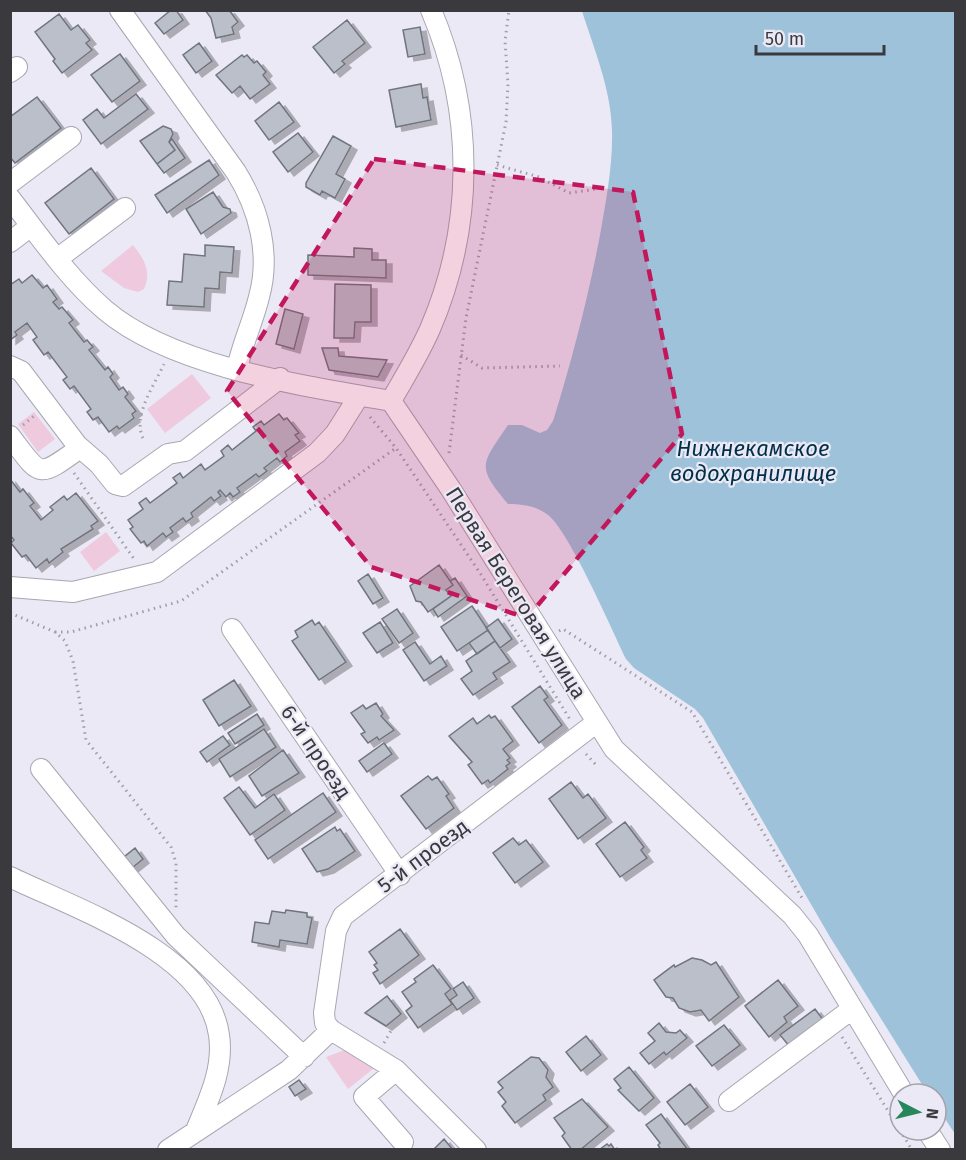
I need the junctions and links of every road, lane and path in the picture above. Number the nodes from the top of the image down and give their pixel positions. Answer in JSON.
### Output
{"nodes":[{"id":1,"x":120,"y":10,"type":"edge"},
{"id":2,"x":431,"y":10,"type":"edge"},
{"id":3,"x":509,"y":10,"type":"edge"},
{"id":4,"x":71,"y":137,"type":"dead end"},
{"id":5,"x":498,"y":165,"type":"junction"},
{"id":6,"x":10,"y":183,"type":"edge"},
{"id":7,"x":597,"y":189,"type":"dead end"},
{"id":8,"x":10,"y":198,"type":"edge"},
{"id":9,"x":125,"y":208,"type":"dead end"},
{"id":10,"x":31,"y":226,"type":"junction"},
{"id":11,"x":10,"y":242,"type":"edge"},
{"id":12,"x":57,"y":259,"type":"junction"},
{"id":13,"x":171,"y":349,"type":"junction"},
{"id":14,"x":461,"y":355,"type":"junction"},
{"id":15,"x":10,"y":366,"type":"edge"},
{"id":16,"x":560,"y":366,"type":"dead end"},
{"id":17,"x":237,"y":369,"type":"junction"},
{"id":18,"x":280,"y":378,"type":"junction"},
{"id":19,"x":357,"y":400,"type":"junction"},
{"id":20,"x":391,"y":401,"type":"junction"},
{"id":21,"x":47,"y":406,"type":"junction"},
{"id":22,"x":14,"y":432,"type":"edge"},
{"id":23,"x":143,"y":438,"type":"dead end"},
{"id":24,"x":396,"y":448,"type":"junction"},
{"id":25,"x":72,"y":453,"type":"junction"},
{"id":26,"x":449,"y":454,"type":"dead end"},
{"id":27,"x":146,"y":576,"type":"junction"},
{"id":28,"x":10,"y":587,"type":"edge"},
{"id":29,"x":10,"y":613,"type":"edge"},
{"id":30,"x":232,"y":629,"type":"dead end"},
{"id":31,"x":56,"y":632,"type":"junction"},
{"id":32,"x":557,"y":632,"type":"dead end"},
{"id":33,"x":597,"y":722,"type":"junction"},
{"id":34,"x":580,"y":736,"type":"junction"},
{"id":35,"x":597,"y":766,"type":"dead end"},
{"id":36,"x":41,"y":769,"type":"dead end"},
{"id":37,"x":400,"y":875,"type":"junction"},
{"id":38,"x":10,"y":877,"type":"edge"},
{"id":39,"x":804,"y":902,"type":"dead end"},
{"id":40,"x":177,"y":915,"type":"dead end"},
{"id":41,"x":852,"y":1009,"type":"junction"},
{"id":42,"x":833,"y":1024,"type":"junction"},
{"id":43,"x":331,"y":1030,"type":"junction"},
{"id":44,"x":304,"y":1057,"type":"junction"},
{"id":45,"x":396,"y":1070,"type":"junction"},
{"id":46,"x":897,"y":1082,"type":"edge"},
{"id":47,"x":729,"y":1101,"type":"dead end"},
{"id":48,"x":888,"y":1111,"type":"edge"},
{"id":49,"x":197,"y":1128,"type":"junction"},
{"id":50,"x":403,"y":1142,"type":"dead end"},
{"id":51,"x":168,"y":1149,"type":"edge"},
{"id":52,"x":476,"y":1149,"type":"edge"}],
"edges":[{"from":1,"to":17,"type":"street"},
{"from":2,"to":20,"type":"street"},
{"from":3,"to":5,"type":"path"},
{"from":4,"to":6,"type":"street"},
{"from":5,"to":7,"type":"path"},
{"from":5,"to":14,"type":"path"},
{"from":8,"to":10,"type":"street"},
{"from":9,"to":12,"type":"street"},
{"from":10,"to":11,"type":"street"},
{"from":10,"to":12,"type":"street"},
{"from":12,"to":13,"type":"street"},
{"from":13,"to":17,"type":"street"},
{"from":13,"to":23,"type":"path"},
{"from":14,"to":16,"type":"path"},
{"from":14,"to":26,"type":"path"},
{"from":15,"to":21,"type":"street"},
{"from":17,"to":18,"type":"street"},
{"from":18,"to":19,"type":"street"},
{"from":18,"to":25,"type":"street"},
{"from":19,"to":20,"type":"street"},
{"from":19,"to":24,"type":"path"},
{"from":19,"to":27,"type":"street"},
{"from":20,"to":33,"type":"street","name":"Первая Береговая улица"},
{"from":21,"to":22,"type":"path"},
{"from":21,"to":25,"type":"street"},
{"from":22,"to":25,"type":"street"},
{"from":24,"to":31,"type":"path"},
{"from":24,"to":34,"type":"path"},
{"from":25,"to":27,"type":"path"},
{"from":27,"to":28,"type":"street"},
{"from":29,"to":31,"type":"path"},
{"from":30,"to":37,"type":"street","name":"6-й проезд"},
{"from":31,"to":40,"type":"path"},
{"from":32,"to":39,"type":"path"},
{"from":33,"to":34,"type":"street","name":"5-й проезд"},
{"from":33,"to":41,"type":"street","name":"Первая Береговая улица"},
{"from":34,"to":35,"type":"path"},
{"from":34,"to":37,"type":"street","name":"5-й проезд"},
{"from":36,"to":44,"type":"street"},
{"from":37,"to":43,"type":"street","name":"5-й проезд"},
{"from":38,"to":49,"type":"street"},
{"from":41,"to":42,"type":"street"},
{"from":41,"to":46,"type":"street","name":"Первая Береговая улица"},
{"from":42,"to":47,"type":"street"},
{"from":42,"to":48,"type":"path"},
{"from":43,"to":44,"type":"street"},
{"from":43,"to":45,"type":"street"},
{"from":44,"to":49,"type":"street"},
{"from":45,"to":50,"type":"street"},
{"from":45,"to":52,"type":"street"},
{"from":49,"to":51,"type":"street"}]}
